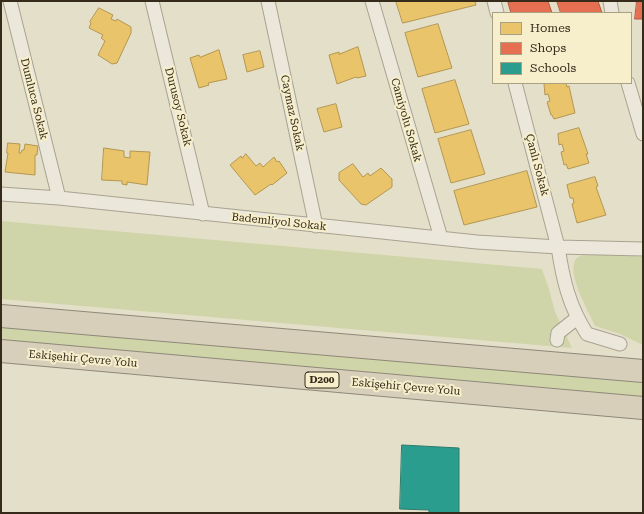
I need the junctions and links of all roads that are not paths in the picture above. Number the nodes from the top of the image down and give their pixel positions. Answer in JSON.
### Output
{"nodes":[{"id":1,"x":10,"y":1,"type":"edge"},
{"id":2,"x":152,"y":1,"type":"edge"},
{"id":3,"x":268,"y":1,"type":"edge"},
{"id":4,"x":372,"y":1,"type":"edge"},
{"id":5,"x":494,"y":1,"type":"edge"},
{"id":6,"x":610,"y":1,"type":"edge"},
{"id":7,"x":497,"y":12,"type":"edge"},
{"id":8,"x":612,"y":12,"type":"edge"},
{"id":9,"x":515,"y":84,"type":"edge"},
{"id":10,"x":628,"y":84,"type":"edge"},
{"id":11,"x":643,"y":134,"type":"edge"},
{"id":12,"x":1,"y":194,"type":"edge"},
{"id":13,"x":59,"y":198,"type":"junction"},
{"id":14,"x":204,"y":214,"type":"junction"},
{"id":15,"x":316,"y":226,"type":"junction"},
{"id":16,"x":441,"y":238,"type":"junction"},
{"id":17,"x":558,"y":247,"type":"junction"},
{"id":18,"x":643,"y":250,"type":"edge"},
{"id":19,"x":1,"y":316,"type":"edge"},
{"id":20,"x":577,"y":318,"type":"junction"},
{"id":21,"x":557,"y":340,"type":"dead end"},
{"id":22,"x":620,"y":344,"type":"dead end"},
{"id":23,"x":1,"y":351,"type":"edge"},
{"id":24,"x":643,"y":371,"type":"edge"},
{"id":25,"x":643,"y":408,"type":"edge"}],
"edges":[{"from":1,"to":13,"type":"street","name":"Dumluca Sokak"},
{"from":2,"to":14,"type":"street","name":"Durusoy Sokak"},
{"from":3,"to":15,"type":"street","name":"Caymaz Sokak"},
{"from":4,"to":16,"type":"street","name":"Camiyolu Sokak"},
{"from":5,"to":7,"type":"street"},
{"from":6,"to":8,"type":"street"},
{"from":9,"to":17,"type":"street","name":"Çanlı Sokak"},
{"from":10,"to":11,"type":"street"},
{"from":12,"to":13,"type":"street","name":"Bademliyol Sokak"},
{"from":13,"to":14,"type":"street","name":"Bademliyol Sokak"},
{"from":14,"to":15,"type":"street","name":"Bademliyol Sokak"},
{"from":15,"to":16,"type":"street","name":"Bademliyol Sokak"},
{"from":16,"to":17,"type":"street","name":"Bademliyol Sokak"},
{"from":17,"to":18,"type":"street","name":"Bademliyol Sokak"},
{"from":17,"to":20,"type":"street"},
{"from":19,"to":24,"type":"highway"},
{"from":20,"to":21,"type":"street"},
{"from":20,"to":22,"type":"street"},
{"from":23,"to":25,"type":"highway","name":"Eskişehir Çevre Yolu","number":"D200"}]}
